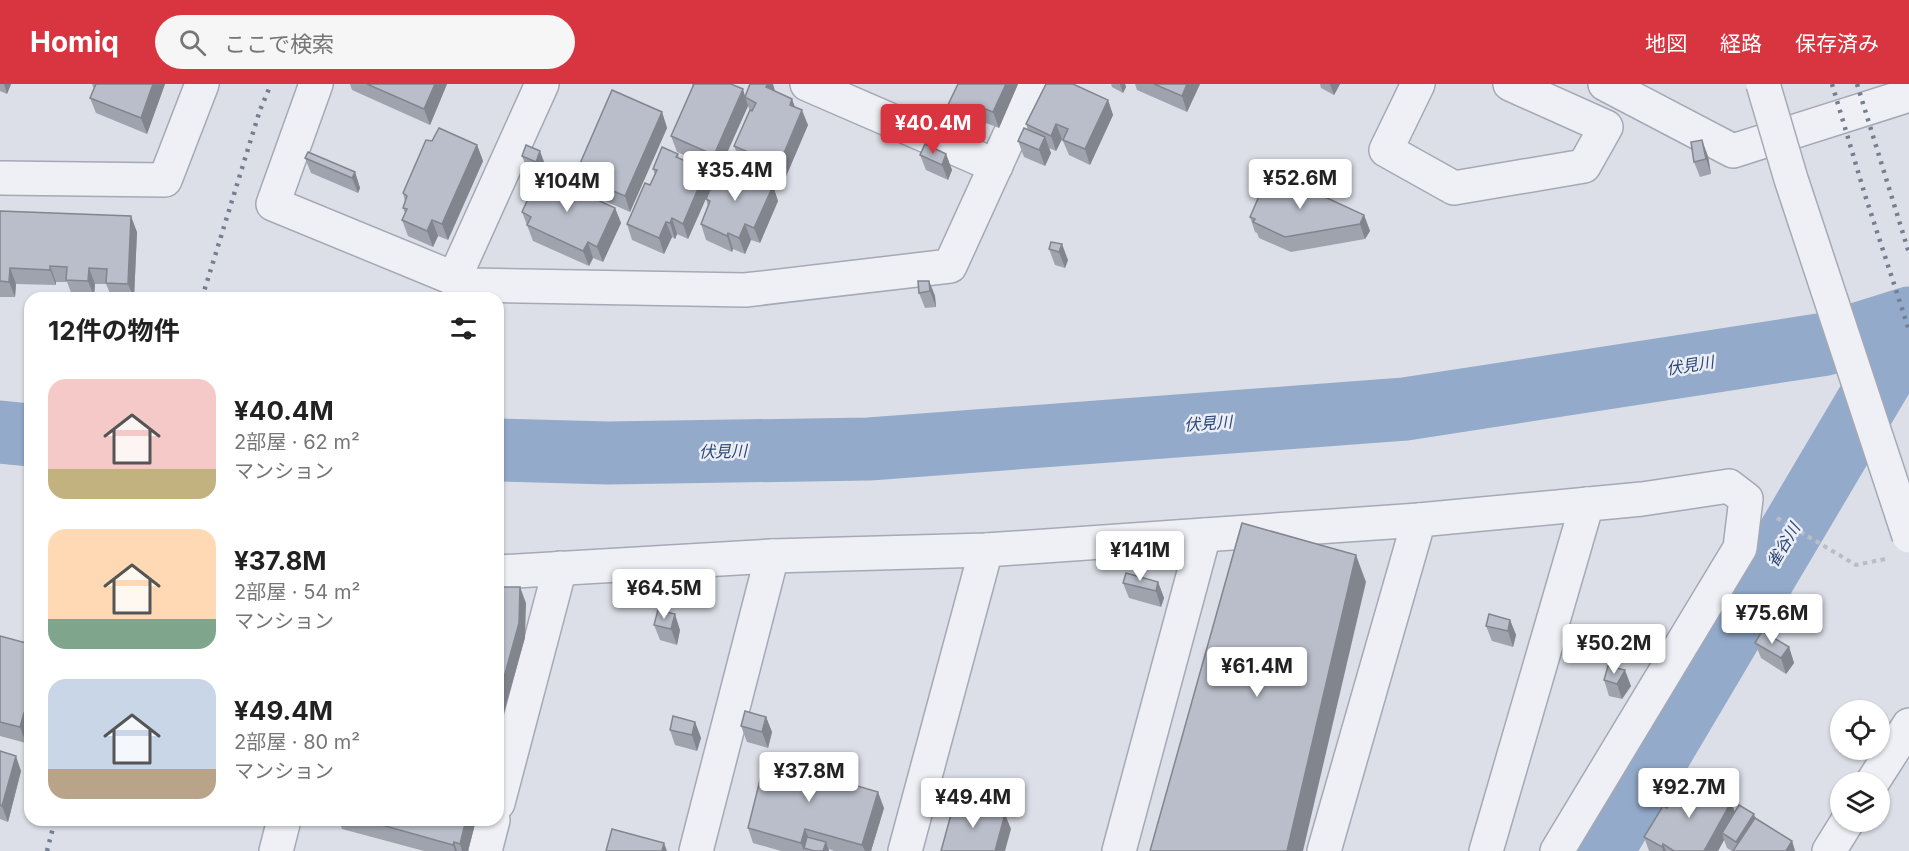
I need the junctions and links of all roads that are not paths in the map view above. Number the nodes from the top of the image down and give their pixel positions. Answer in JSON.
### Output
{"nodes":[{"id":1,"x":202,"y":84,"type":"edge"},
{"id":2,"x":316,"y":84,"type":"edge"},
{"id":3,"x":542,"y":84,"type":"edge"},
{"id":4,"x":807,"y":84,"type":"edge"},
{"id":5,"x":1033,"y":84,"type":"edge"},
{"id":6,"x":1418,"y":84,"type":"edge"},
{"id":7,"x":1510,"y":84,"type":"edge"},
{"id":8,"x":1605,"y":84,"type":"edge"},
{"id":9,"x":1763,"y":84,"type":"edge"},
{"id":10,"x":1909,"y":95,"type":"edge"},
{"id":11,"x":996,"y":166,"type":"junction"},
{"id":12,"x":0,"y":178,"type":"edge"},
{"id":13,"x":454,"y":279,"type":"junction"},
{"id":14,"x":1587,"y":504,"type":"junction"},
{"id":15,"x":1419,"y":520,"type":"junction"},
{"id":16,"x":1204,"y":535,"type":"junction"},
{"id":17,"x":1898,"y":547,"type":"edge"},
{"id":18,"x":986,"y":550,"type":"junction"},
{"id":19,"x":772,"y":556,"type":"junction"},
{"id":20,"x":560,"y":568,"type":"junction"},
{"id":21,"x":504,"y":572,"type":"edge"},
{"id":22,"x":1909,"y":725,"type":"edge"},
{"id":23,"x":1879,"y":772,"type":"edge"},
{"id":24,"x":504,"y":780,"type":"edge"},
{"id":25,"x":282,"y":826,"type":"edge"},
{"id":26,"x":491,"y":826,"type":"edge"},
{"id":27,"x":1841,"y":832,"type":"edge"},
{"id":28,"x":276,"y":851,"type":"edge"},
{"id":29,"x":485,"y":851,"type":"edge"},
{"id":30,"x":696,"y":851,"type":"edge"},
{"id":31,"x":905,"y":851,"type":"edge"},
{"id":32,"x":1119,"y":851,"type":"edge"},
{"id":33,"x":1324,"y":851,"type":"edge"},
{"id":34,"x":1486,"y":851,"type":"edge"},
{"id":35,"x":1557,"y":851,"type":"edge"},
{"id":36,"x":1829,"y":851,"type":"edge"}],
"edges":[{"from":1,"to":12,"type":"street"},
{"from":2,"to":13,"type":"street"},
{"from":3,"to":13,"type":"street"},
{"from":4,"to":11,"type":"street"},
{"from":5,"to":11,"type":"street"},
{"from":6,"to":7,"type":"street"},
{"from":8,"to":10,"type":"street"},
{"from":9,"to":17,"type":"street","bridge":true},
{"from":11,"to":13,"type":"street"},
{"from":14,"to":15,"type":"street"},
{"from":14,"to":34,"type":"street"},
{"from":14,"to":35,"type":"street"},
{"from":15,"to":16,"type":"street"},
{"from":15,"to":33,"type":"street"},
{"from":16,"to":18,"type":"street"},
{"from":16,"to":32,"type":"street"},
{"from":18,"to":19,"type":"street"},
{"from":18,"to":31,"type":"street"},
{"from":19,"to":20,"type":"street"},
{"from":19,"to":30,"type":"street"},
{"from":20,"to":21,"type":"street"},
{"from":20,"to":24,"type":"street"},
{"from":22,"to":23,"type":"street"},
{"from":25,"to":28,"type":"street"},
{"from":26,"to":29,"type":"street"},
{"from":27,"to":36,"type":"street"}]}
